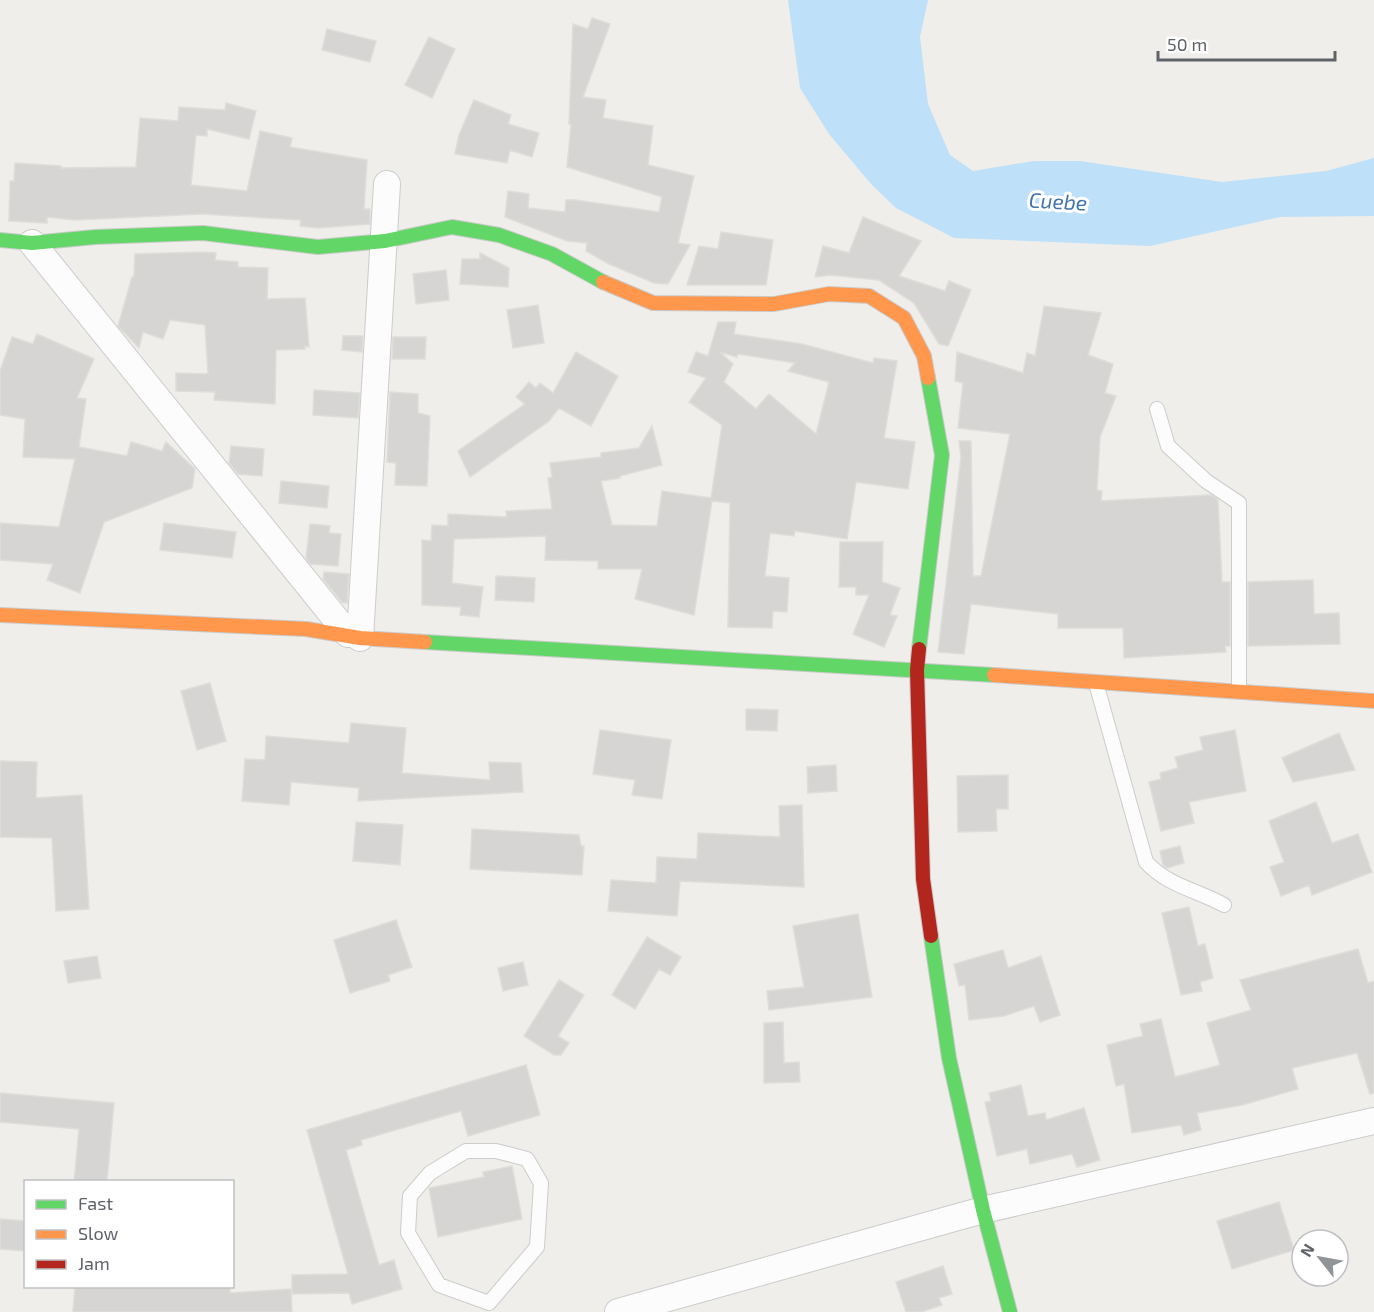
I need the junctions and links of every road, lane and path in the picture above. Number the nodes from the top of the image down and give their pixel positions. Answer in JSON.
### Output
{"nodes":[{"id":1,"x":387,"y":184,"type":"dead end"},
{"id":2,"x":0,"y":240,"type":"edge"},
{"id":3,"x":385,"y":241,"type":"junction"},
{"id":4,"x":32,"y":243,"type":"junction"},
{"id":5,"x":1157,"y":409,"type":"dead end"},
{"id":6,"x":0,"y":615,"type":"edge"},
{"id":7,"x":354,"y":636,"type":"junction"},
{"id":8,"x":917,"y":670,"type":"junction"},
{"id":9,"x":1096,"y":683,"type":"junction"},
{"id":10,"x":1239,"y":692,"type":"junction"},
{"id":11,"x":1374,"y":701,"type":"edge"},
{"id":12,"x":1224,"y":905,"type":"dead end"},
{"id":13,"x":1374,"y":1121,"type":"edge"},
{"id":14,"x":983,"y":1210,"type":"junction"},
{"id":15,"x":490,"y":1308,"type":"edge"},
{"id":16,"x":645,"y":1308,"type":"edge"},
{"id":17,"x":618,"y":1312,"type":"edge"},
{"id":18,"x":1010,"y":1312,"type":"edge"}],
"edges":[{"from":1,"to":3,"type":"street"},
{"from":2,"to":4,"type":"street"},
{"from":3,"to":4,"type":"street"},
{"from":3,"to":7,"type":"street"},
{"from":3,"to":8,"type":"street"},
{"from":4,"to":7,"type":"street"},
{"from":5,"to":10,"type":"lane"},
{"from":6,"to":7,"type":"street"},
{"from":7,"to":8,"type":"street"},
{"from":8,"to":9,"type":"street"},
{"from":8,"to":14,"type":"street"},
{"from":9,"to":10,"type":"street"},
{"from":9,"to":12,"type":"lane"},
{"from":10,"to":11,"type":"street"},
{"from":13,"to":14,"type":"street"},
{"from":14,"to":16,"type":"street"},
{"from":14,"to":18,"type":"street"},
{"from":15,"to":15,"type":"lane"},
{"from":16,"to":17,"type":"street"}]}
